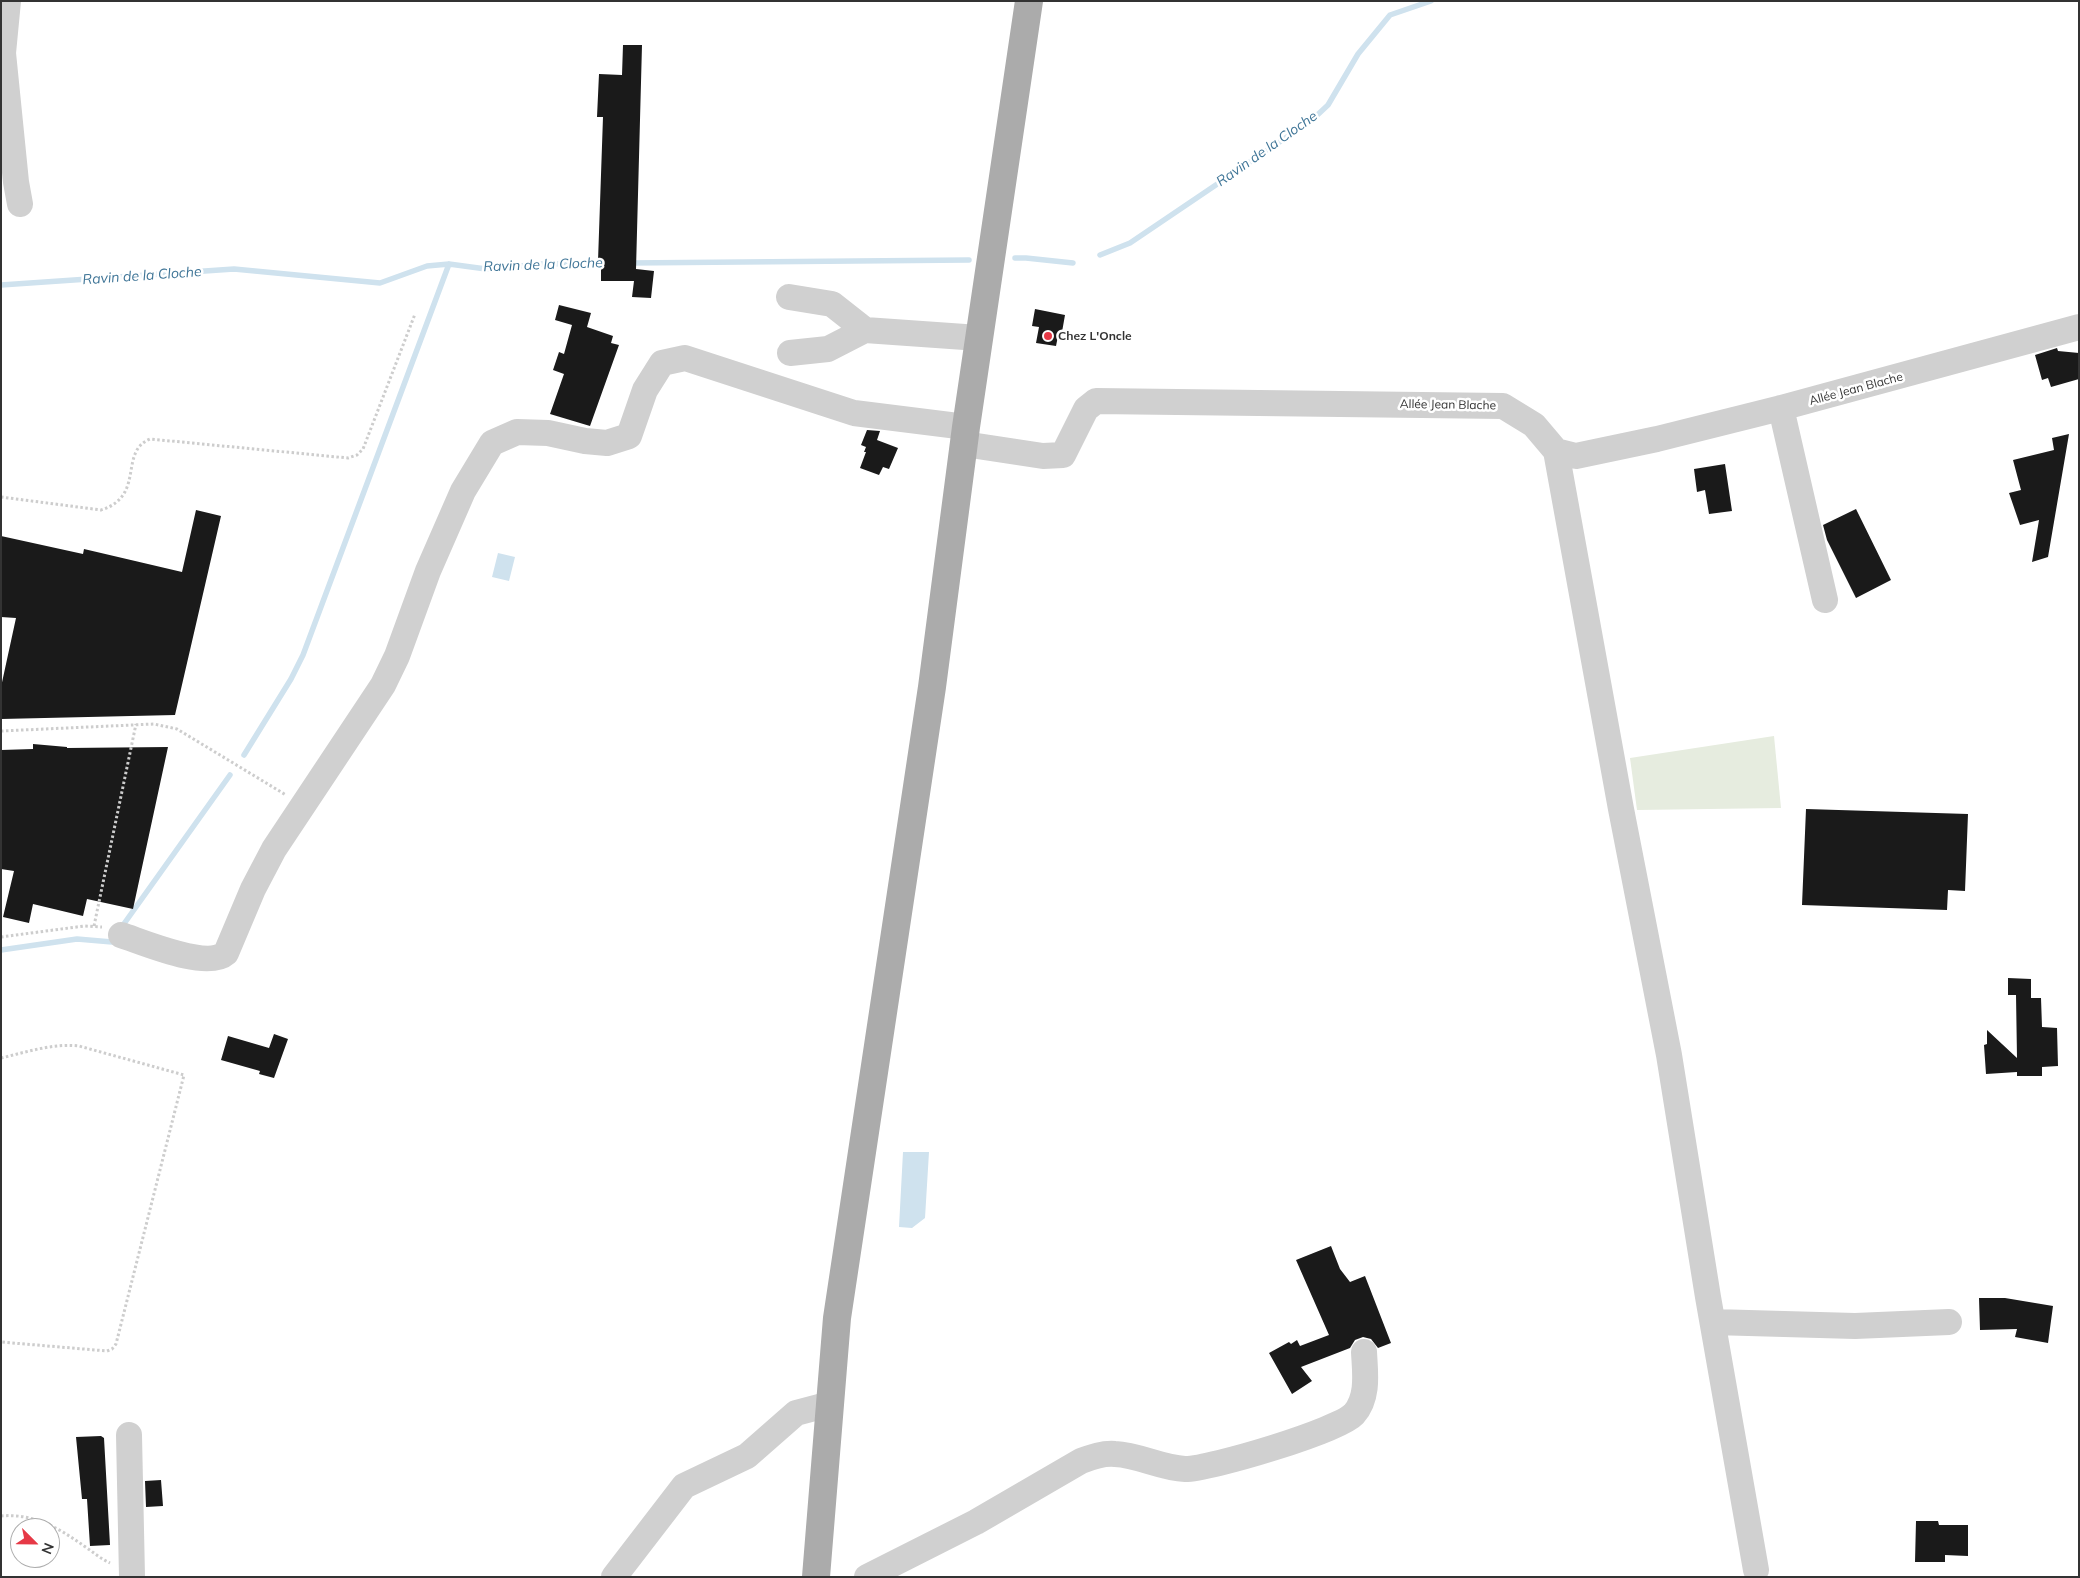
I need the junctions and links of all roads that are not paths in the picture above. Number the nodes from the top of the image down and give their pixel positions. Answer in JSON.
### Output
{"nodes":[{"id":1,"x":8,"y":1,"type":"edge"},
{"id":2,"x":1029,"y":1,"type":"edge"},
{"id":3,"x":20,"y":204,"type":"dead end"},
{"id":4,"x":789,"y":297,"type":"dead end"},
{"id":5,"x":2079,"y":327,"type":"edge"},
{"id":6,"x":865,"y":330,"type":"junction"},
{"id":7,"x":979,"y":338,"type":"junction"},
{"id":8,"x":790,"y":353,"type":"dead end"},
{"id":9,"x":1781,"y":408,"type":"junction"},
{"id":10,"x":965,"y":436,"type":"junction"},
{"id":11,"x":1556,"y":451,"type":"junction"},
{"id":12,"x":1825,"y":600,"type":"dead end"},
{"id":13,"x":121,"y":934,"type":"road end"},
{"id":14,"x":1712,"y":1322,"type":"junction"},
{"id":15,"x":1949,"y":1322,"type":"dead end"},
{"id":16,"x":1364,"y":1352,"type":"dead end"},
{"id":17,"x":830,"y":1404,"type":"junction"},
{"id":18,"x":129,"y":1435,"type":"dead end"},
{"id":19,"x":132,"y":1570,"type":"edge"},
{"id":20,"x":1756,"y":1570,"type":"dead end"},
{"id":21,"x":614,"y":1577,"type":"edge"},
{"id":22,"x":816,"y":1577,"type":"edge"},
{"id":23,"x":867,"y":1577,"type":"edge"}],
"edges":[{"from":1,"to":3,"type":"street"},
{"from":2,"to":7,"type":"main road"},
{"from":4,"to":6,"type":"street"},
{"from":5,"to":9,"type":"street","name":"Allée Jean Blache"},
{"from":6,"to":7,"type":"street"},
{"from":6,"to":8,"type":"street"},
{"from":7,"to":10,"type":"main road"},
{"from":9,"to":11,"type":"street","name":"Allée Jean Blache"},
{"from":9,"to":12,"type":"street"},
{"from":10,"to":11,"type":"street","name":"Allée Jean Blache"},
{"from":10,"to":13,"type":"street"},
{"from":10,"to":17,"type":"main road"},
{"from":11,"to":14,"type":"street"},
{"from":14,"to":15,"type":"street"},
{"from":14,"to":20,"type":"street"},
{"from":16,"to":23,"type":"street"},
{"from":17,"to":21,"type":"street"},
{"from":17,"to":22,"type":"main road"},
{"from":18,"to":19,"type":"street"}]}
